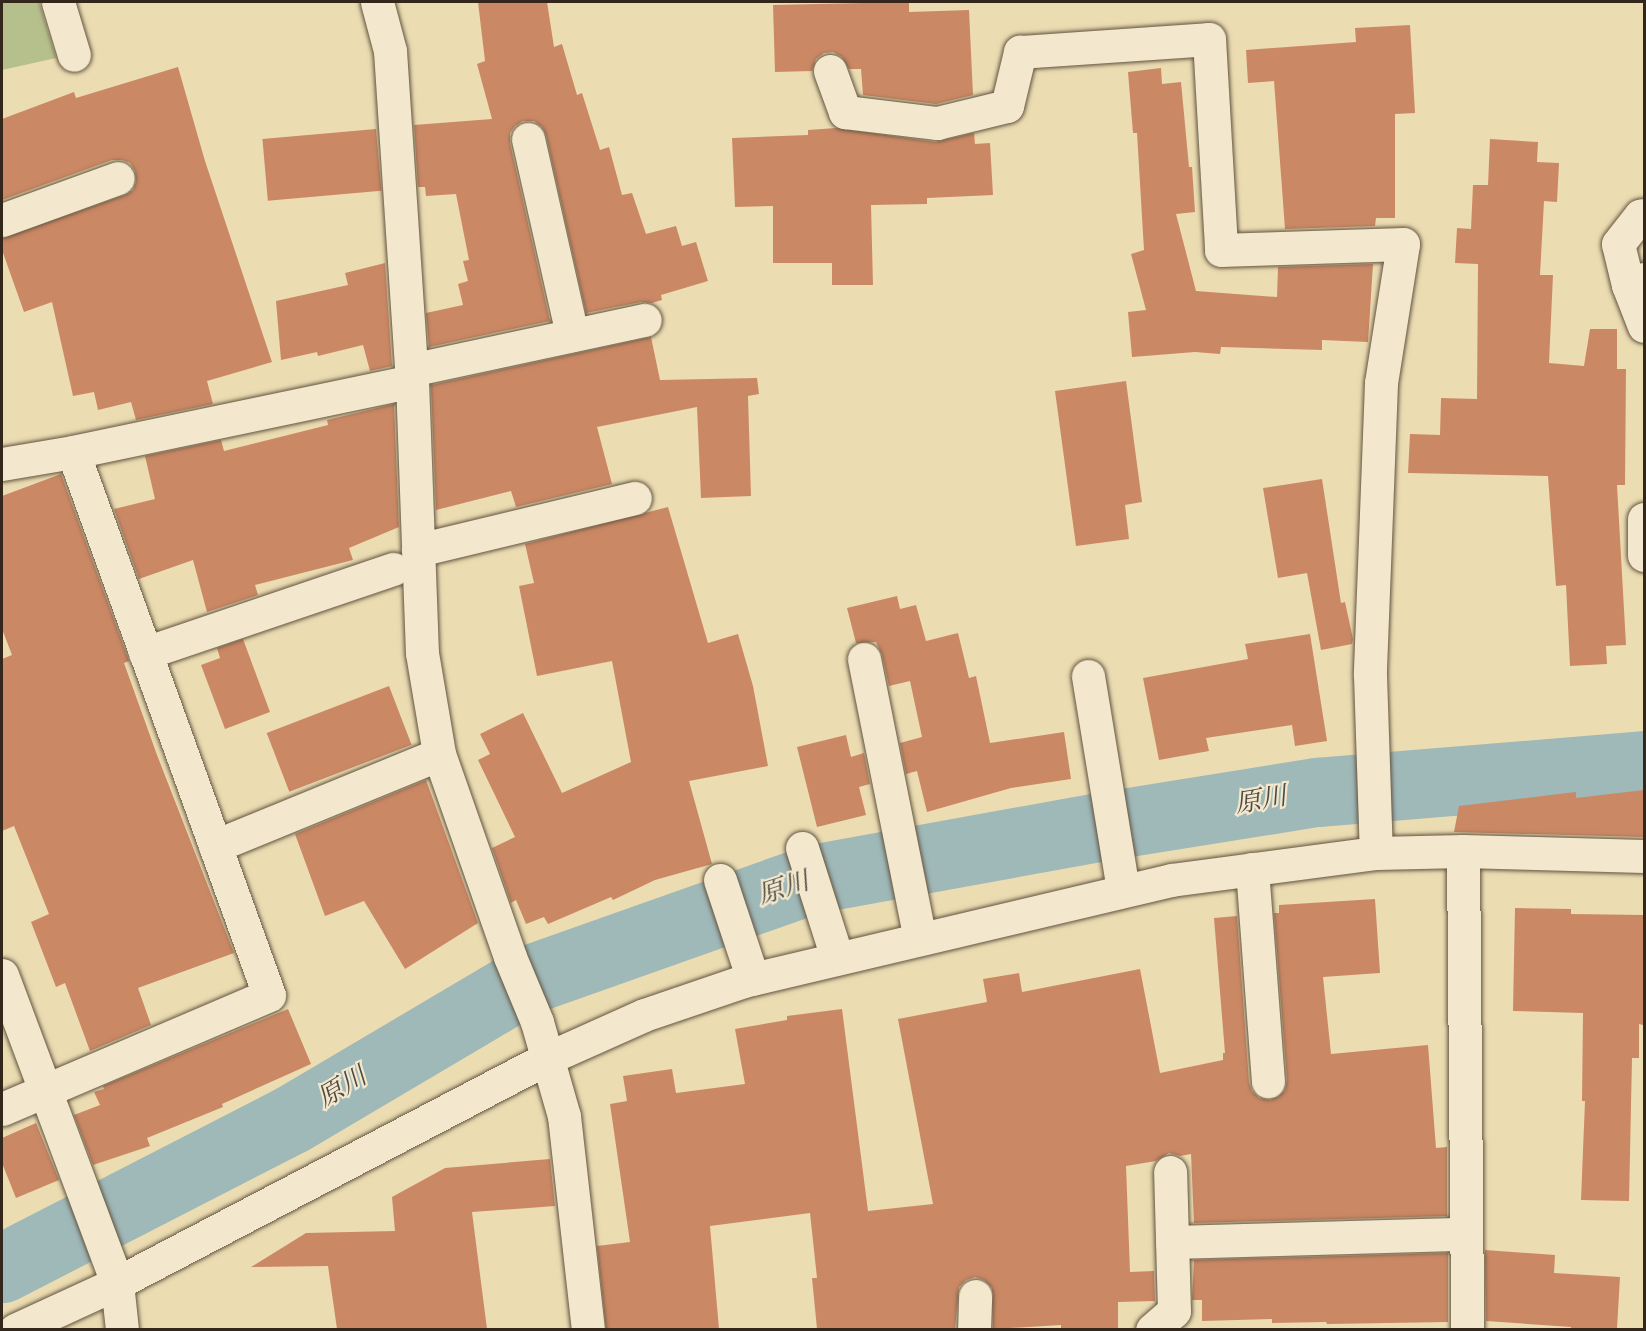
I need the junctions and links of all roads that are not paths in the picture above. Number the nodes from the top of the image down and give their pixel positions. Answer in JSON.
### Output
{"nodes":[{"id":1,"x":58,"y":2,"type":"edge"},
{"id":2,"x":377,"y":2,"type":"edge"},
{"id":3,"x":74,"y":55,"type":"dead end"},
{"id":4,"x":830,"y":71,"type":"dead end"},
{"id":5,"x":528,"y":139,"type":"dead end"},
{"id":6,"x":118,"y":178,"type":"dead end"},
{"id":7,"x":1644,"y":215,"type":"edge"},
{"id":8,"x":2,"y":220,"type":"edge"},
{"id":9,"x":1636,"y":282,"type":"edge"},
{"id":10,"x":645,"y":320,"type":"dead end"},
{"id":11,"x":1644,"y":326,"type":"edge"},
{"id":12,"x":572,"y":335,"type":"junction"},
{"id":13,"x":411,"y":376,"type":"junction"},
{"id":14,"x":73,"y":452,"type":"junction"},
{"id":15,"x":2,"y":464,"type":"edge"},
{"id":16,"x":635,"y":498,"type":"dead end"},
{"id":17,"x":1644,"y":519,"type":"edge"},
{"id":18,"x":1644,"y":555,"type":"edge"},
{"id":19,"x":406,"y":560,"type":"junction"},
{"id":20,"x":146,"y":653,"type":"junction"},
{"id":21,"x":864,"y":659,"type":"dead end"},
{"id":22,"x":1088,"y":676,"type":"dead end"},
{"id":23,"x":439,"y":754,"type":"junction"},
{"id":24,"x":215,"y":846,"type":"junction"},
{"id":25,"x":802,"y":848,"type":"dead end"},
{"id":26,"x":1463,"y":851,"type":"junction"},
{"id":27,"x":1376,"y":853,"type":"junction"},
{"id":28,"x":1644,"y":856,"type":"edge"},
{"id":29,"x":1252,"y":869,"type":"junction"},
{"id":30,"x":720,"y":880,"type":"dead end"},
{"id":31,"x":1120,"y":880,"type":"junction"},
{"id":32,"x":920,"y":938,"type":"junction"},
{"id":33,"x":833,"y":944,"type":"junction"},
{"id":34,"x":2,"y":975,"type":"edge"},
{"id":35,"x":753,"y":979,"type":"junction"},
{"id":36,"x":548,"y":1058,"type":"junction"},
{"id":37,"x":1269,"y":1081,"type":"dead end"},
{"id":38,"x":45,"y":1089,"type":"junction"},
{"id":39,"x":2,"y":1108,"type":"edge"},
{"id":40,"x":1170,"y":1172,"type":"dead end"},
{"id":41,"x":1466,"y":1234,"type":"junction"},
{"id":42,"x":1172,"y":1242,"type":"junction"},
{"id":43,"x":117,"y":1283,"type":"junction"},
{"id":44,"x":975,"y":1296,"type":"dead end"},
{"id":45,"x":15,"y":1329,"type":"edge"},
{"id":46,"x":122,"y":1329,"type":"edge"},
{"id":47,"x":588,"y":1329,"type":"edge"},
{"id":48,"x":974,"y":1329,"type":"edge"},
{"id":49,"x":1152,"y":1329,"type":"edge"},
{"id":50,"x":1467,"y":1329,"type":"edge"}],
"edges":[{"from":1,"to":3,"type":"street"},
{"from":2,"to":13,"type":"street"},
{"from":4,"to":27,"type":"street"},
{"from":5,"to":12,"type":"street"},
{"from":6,"to":8,"type":"street"},
{"from":7,"to":9,"type":"street"},
{"from":9,"to":11,"type":"street"},
{"from":10,"to":12,"type":"street"},
{"from":12,"to":13,"type":"street"},
{"from":13,"to":14,"type":"street"},
{"from":13,"to":19,"type":"street"},
{"from":14,"to":15,"type":"street"},
{"from":14,"to":20,"type":"street"},
{"from":16,"to":19,"type":"street"},
{"from":17,"to":18,"type":"street"},
{"from":19,"to":20,"type":"street"},
{"from":19,"to":23,"type":"street"},
{"from":20,"to":24,"type":"street"},
{"from":21,"to":32,"type":"street"},
{"from":22,"to":31,"type":"street"},
{"from":23,"to":24,"type":"street"},
{"from":23,"to":36,"type":"street"},
{"from":24,"to":38,"type":"street"},
{"from":25,"to":33,"type":"street"},
{"from":26,"to":27,"type":"street"},
{"from":26,"to":28,"type":"street"},
{"from":26,"to":41,"type":"street"},
{"from":27,"to":29,"type":"street"},
{"from":29,"to":31,"type":"street"},
{"from":29,"to":37,"type":"street"},
{"from":30,"to":35,"type":"street"},
{"from":31,"to":32,"type":"street"},
{"from":32,"to":33,"type":"street"},
{"from":33,"to":35,"type":"street"},
{"from":34,"to":38,"type":"street"},
{"from":35,"to":36,"type":"street"},
{"from":36,"to":43,"type":"street"},
{"from":36,"to":47,"type":"street"},
{"from":38,"to":39,"type":"street"},
{"from":38,"to":43,"type":"street"},
{"from":40,"to":42,"type":"street"},
{"from":41,"to":42,"type":"street"},
{"from":41,"to":50,"type":"street"},
{"from":42,"to":49,"type":"street"},
{"from":43,"to":45,"type":"street"},
{"from":43,"to":46,"type":"street"},
{"from":44,"to":48,"type":"street"}]}
